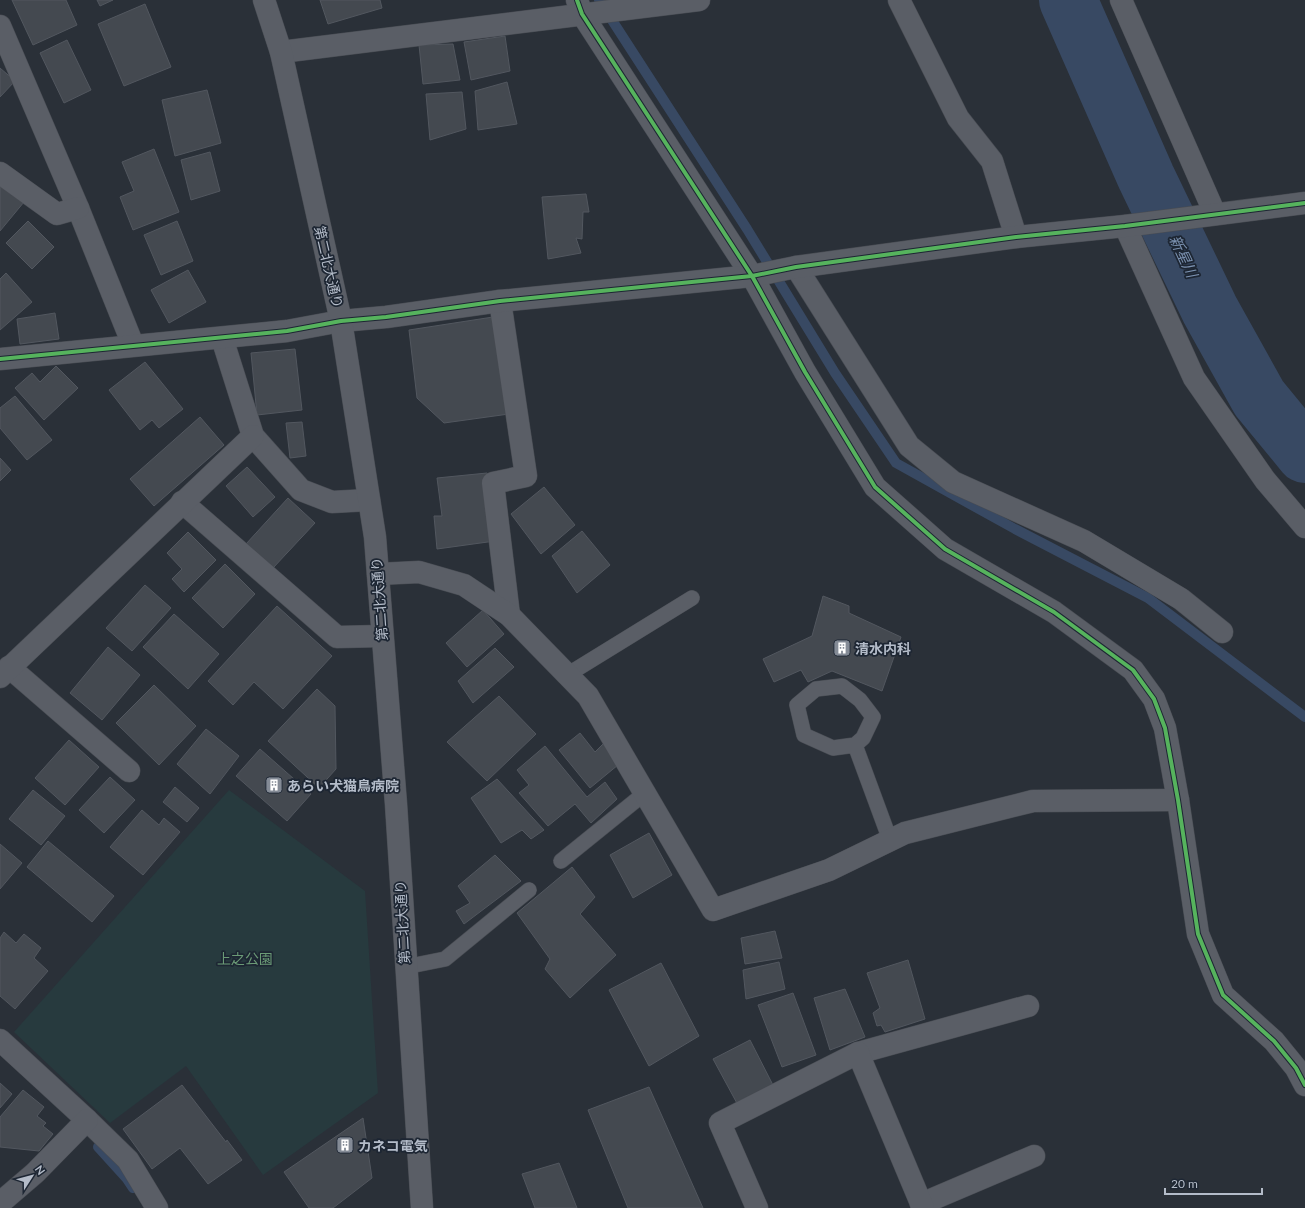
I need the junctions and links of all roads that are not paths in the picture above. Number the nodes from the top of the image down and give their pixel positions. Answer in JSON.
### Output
{"nodes":[{"id":1,"x":264,"y":0,"type":"edge"},
{"id":2,"x":699,"y":0,"type":"edge"},
{"id":3,"x":900,"y":0,"type":"edge"},
{"id":4,"x":1121,"y":0,"type":"edge"},
{"id":5,"x":585,"y":9,"type":"edge"},
{"id":6,"x":0,"y":26,"type":"edge"},
{"id":7,"x":281,"y":52,"type":"junction"},
{"id":8,"x":0,"y":173,"type":"edge"},
{"id":9,"x":1305,"y":203,"type":"edge"},
{"id":10,"x":78,"y":208,"type":"junction"},
{"id":11,"x":1214,"y":214,"type":"junction"},
{"id":12,"x":1126,"y":226,"type":"junction"},
{"id":13,"x":1016,"y":236,"type":"junction"},
{"id":14,"x":795,"y":267,"type":"junction"},
{"id":15,"x":753,"y":276,"type":"junction"},
{"id":16,"x":500,"y":301,"type":"junction"},
{"id":17,"x":341,"y":321,"type":"junction"},
{"id":18,"x":222,"y":338,"type":"junction"},
{"id":19,"x":133,"y":345,"type":"junction"},
{"id":20,"x":0,"y":359,"type":"edge"},
{"id":21,"x":253,"y":436,"type":"junction"},
{"id":22,"x":369,"y":500,"type":"junction"},
{"id":23,"x":182,"y":502,"type":"junction"},
{"id":24,"x":1305,"y":527,"type":"edge"},
{"id":25,"x":378,"y":574,"type":"junction"},
{"id":26,"x":692,"y":598,"type":"dead end"},
{"id":27,"x":509,"y":615,"type":"junction"},
{"id":28,"x":1222,"y":632,"type":"dead end"},
{"id":29,"x":382,"y":636,"type":"junction"},
{"id":30,"x":5,"y":672,"type":"edge"},
{"id":31,"x":567,"y":675,"type":"junction"},
{"id":32,"x":855,"y":745,"type":"junction"},
{"id":33,"x":129,"y":772,"type":"dead end"},
{"id":34,"x":645,"y":793,"type":"junction"},
{"id":35,"x":1178,"y":800,"type":"junction"},
{"id":36,"x":890,"y":840,"type":"junction"},
{"id":37,"x":562,"y":861,"type":"dead end"},
{"id":38,"x":530,"y":890,"type":"dead end"},
{"id":39,"x":405,"y":967,"type":"junction"},
{"id":40,"x":1028,"y":1006,"type":"dead end"},
{"id":41,"x":0,"y":1040,"type":"edge"},
{"id":42,"x":858,"y":1053,"type":"junction"},
{"id":43,"x":1305,"y":1085,"type":"edge"},
{"id":44,"x":87,"y":1120,"type":"junction"},
{"id":45,"x":1034,"y":1156,"type":"dead end"},
{"id":46,"x":0,"y":1203,"type":"edge"},
{"id":47,"x":922,"y":1206,"type":"edge"},
{"id":48,"x":157,"y":1208,"type":"edge"},
{"id":49,"x":422,"y":1208,"type":"edge"},
{"id":50,"x":757,"y":1208,"type":"edge"}],
"edges":[{"from":1,"to":7,"type":"street","name":"第二北大通り"},
{"from":2,"to":5,"type":"street"},
{"from":3,"to":13,"type":"street"},
{"from":4,"to":11,"type":"street"},
{"from":5,"to":7,"type":"street"},
{"from":5,"to":15,"type":"street"},
{"from":6,"to":10,"type":"street"},
{"from":7,"to":17,"type":"street","name":"第二北大通り"},
{"from":8,"to":10,"type":"street"},
{"from":9,"to":11,"type":"street"},
{"from":10,"to":19,"type":"street"},
{"from":11,"to":12,"type":"street"},
{"from":12,"to":13,"type":"street"},
{"from":12,"to":24,"type":"street"},
{"from":13,"to":14,"type":"street"},
{"from":14,"to":15,"type":"street"},
{"from":14,"to":28,"type":"street"},
{"from":15,"to":16,"type":"street"},
{"from":15,"to":35,"type":"street"},
{"from":16,"to":17,"type":"street"},
{"from":16,"to":27,"type":"street"},
{"from":17,"to":18,"type":"street"},
{"from":17,"to":22,"type":"street","name":"第二北大通り"},
{"from":18,"to":19,"type":"street"},
{"from":18,"to":21,"type":"street"},
{"from":19,"to":20,"type":"street"},
{"from":21,"to":22,"type":"street"},
{"from":21,"to":23,"type":"street"},
{"from":22,"to":25,"type":"street","name":"第二北大通り"},
{"from":23,"to":29,"type":"street"},
{"from":23,"to":30,"type":"street"},
{"from":25,"to":27,"type":"street"},
{"from":25,"to":29,"type":"street","name":"第二北大通り"},
{"from":26,"to":31,"type":"lane"},
{"from":27,"to":31,"type":"street"},
{"from":29,"to":39,"type":"street","name":"第二北大通り"},
{"from":30,"to":33,"type":"street"},
{"from":31,"to":34,"type":"street"},
{"from":32,"to":32,"type":"lane"},
{"from":32,"to":36,"type":"lane"},
{"from":34,"to":36,"type":"street"},
{"from":34,"to":37,"type":"lane"},
{"from":35,"to":36,"type":"street"},
{"from":35,"to":43,"type":"street"},
{"from":38,"to":39,"type":"lane"},
{"from":39,"to":49,"type":"street","name":"第二北大通り"},
{"from":40,"to":42,"type":"street"},
{"from":41,"to":44,"type":"street"},
{"from":42,"to":47,"type":"street"},
{"from":42,"to":50,"type":"street"},
{"from":44,"to":46,"type":"street"},
{"from":44,"to":48,"type":"street"},
{"from":45,"to":47,"type":"street"}]}
